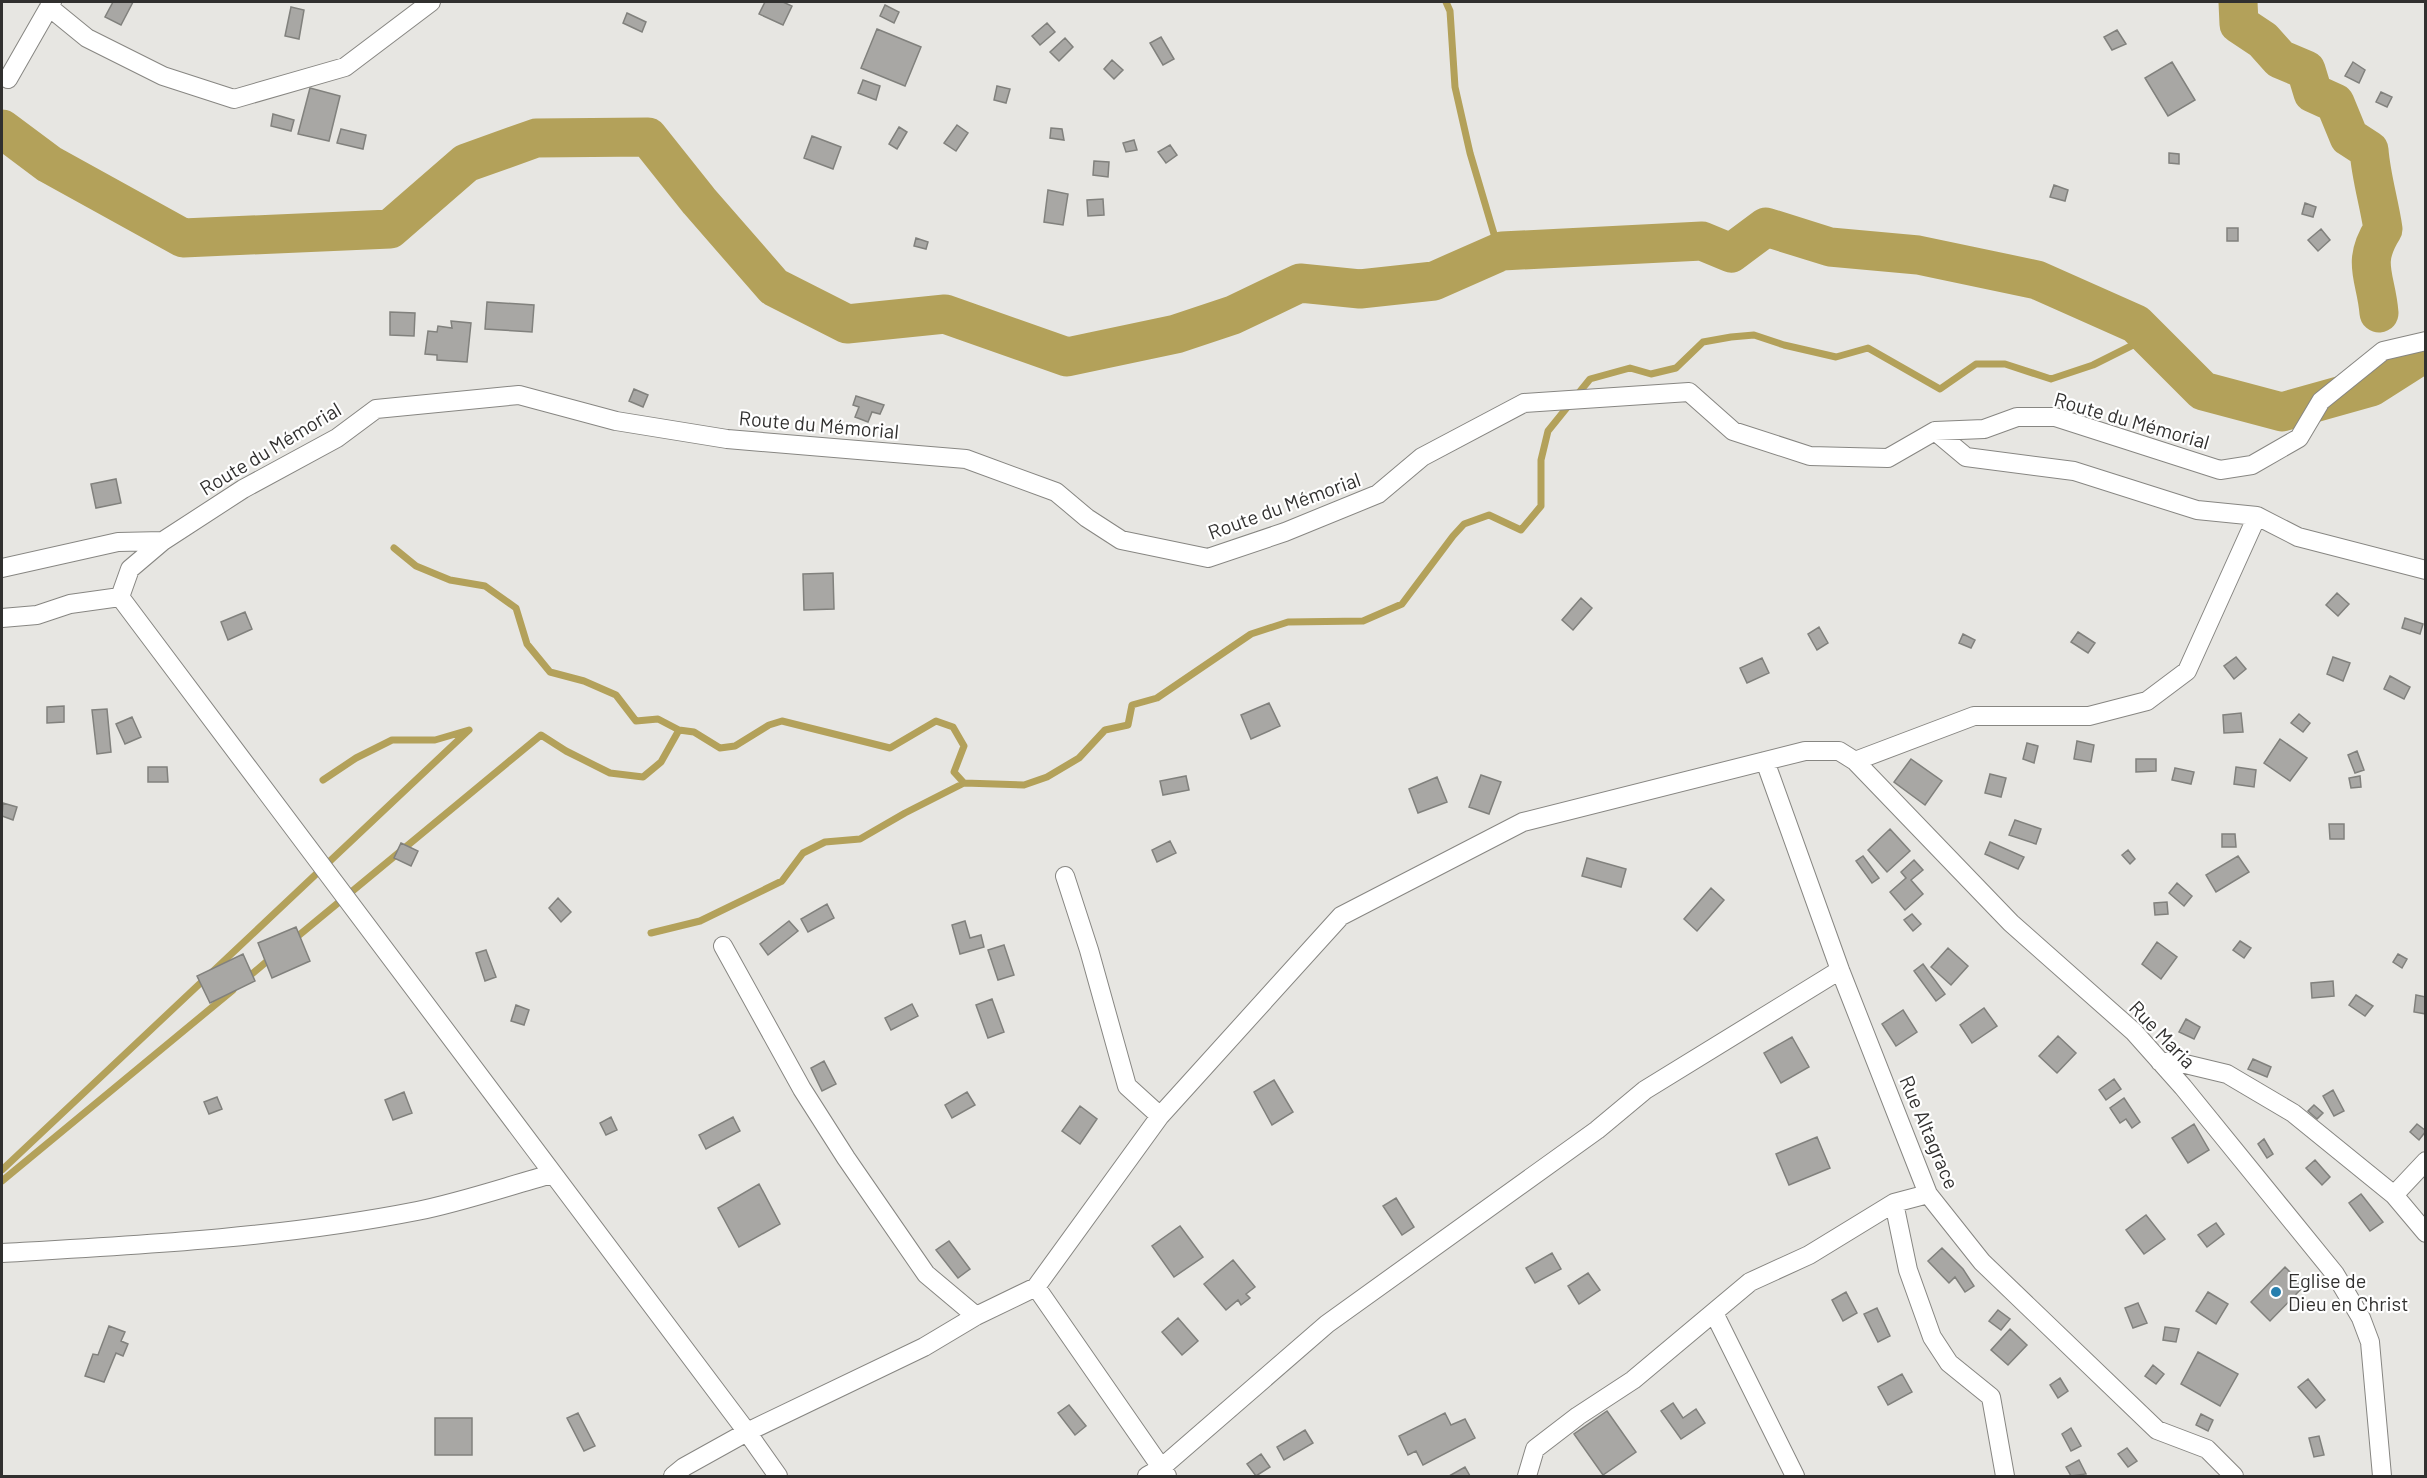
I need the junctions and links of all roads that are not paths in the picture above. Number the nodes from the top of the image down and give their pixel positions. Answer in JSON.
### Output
{"nodes":[{"id":1,"x":431,"y":2,"type":"edge"},
{"id":2,"x":50,"y":4,"type":"edge"},
{"id":3,"x":8,"y":79,"type":"dead end"},
{"id":4,"x":2426,"y":341,"type":"edge"},
{"id":5,"x":1935,"y":431,"type":"junction"},
{"id":6,"x":2257,"y":516,"type":"junction"},
{"id":7,"x":163,"y":541,"type":"junction"},
{"id":8,"x":2,"y":568,"type":"edge"},
{"id":9,"x":2426,"y":570,"type":"edge"},
{"id":10,"x":120,"y":597,"type":"junction"},
{"id":11,"x":2,"y":618,"type":"edge"},
{"id":12,"x":1764,"y":761,"type":"junction"},
{"id":13,"x":1855,"y":761,"type":"junction"},
{"id":14,"x":1065,"y":876,"type":"dead end"},
{"id":15,"x":723,"y":946,"type":"dead end"},
{"id":16,"x":1840,"y":970,"type":"junction"},
{"id":17,"x":2160,"y":1062,"type":"junction"},
{"id":18,"x":1160,"y":1116,"type":"junction"},
{"id":19,"x":2426,"y":1161,"type":"edge"},
{"id":20,"x":552,"y":1174,"type":"junction"},
{"id":21,"x":1928,"y":1194,"type":"junction"},
{"id":22,"x":2394,"y":1195,"type":"junction"},
{"id":23,"x":1894,"y":1203,"type":"junction"},
{"id":24,"x":2426,"y":1233,"type":"edge"},
{"id":25,"x":2,"y":1253,"type":"edge"},
{"id":26,"x":1036,"y":1287,"type":"junction"},
{"id":27,"x":1714,"y":1313,"type":"junction"},
{"id":28,"x":976,"y":1316,"type":"junction"},
{"id":29,"x":747,"y":1432,"type":"junction"},
{"id":30,"x":1158,"y":1474,"type":"edge"},
{"id":31,"x":673,"y":1476,"type":"edge"},
{"id":32,"x":778,"y":1476,"type":"edge"},
{"id":33,"x":1527,"y":1476,"type":"edge"},
{"id":34,"x":1795,"y":1476,"type":"edge"},
{"id":35,"x":2006,"y":1476,"type":"edge"},
{"id":36,"x":2234,"y":1476,"type":"edge"},
{"id":37,"x":2382,"y":1476,"type":"edge"}],
"edges":[{"from":1,"to":2,"type":"street"},
{"from":2,"to":3,"type":"street"},
{"from":4,"to":5,"type":"street","name":"Route du Mémorial"},
{"from":5,"to":6,"type":"street"},
{"from":5,"to":7,"type":"street","name":"Route du Mémorial"},
{"from":6,"to":9,"type":"street"},
{"from":6,"to":13,"type":"street"},
{"from":7,"to":8,"type":"street"},
{"from":7,"to":10,"type":"street","name":"Route du Mémorial"},
{"from":10,"to":11,"type":"street"},
{"from":10,"to":20,"type":"street"},
{"from":12,"to":13,"type":"street","name":"Rue Maria"},
{"from":12,"to":16,"type":"street","name":"Rue Altagrace"},
{"from":12,"to":18,"type":"street","name":"Rue Maria"},
{"from":13,"to":17,"type":"street","name":"Rue Maria"},
{"from":14,"to":18,"type":"street"},
{"from":15,"to":28,"type":"street"},
{"from":16,"to":21,"type":"street","name":"Rue Altagrace"},
{"from":16,"to":30,"type":"street"},
{"from":17,"to":22,"type":"street"},
{"from":17,"to":37,"type":"street","name":"Rue Maria"},
{"from":18,"to":26,"type":"street","name":"Rue Maria"},
{"from":19,"to":22,"type":"street"},
{"from":20,"to":25,"type":"street"},
{"from":20,"to":29,"type":"street"},
{"from":21,"to":23,"type":"street"},
{"from":21,"to":36,"type":"street","name":"Rue Altagrace"},
{"from":22,"to":24,"type":"street"},
{"from":23,"to":27,"type":"street"},
{"from":23,"to":35,"type":"street"},
{"from":26,"to":28,"type":"street"},
{"from":26,"to":30,"type":"street"},
{"from":27,"to":33,"type":"street"},
{"from":27,"to":34,"type":"street"},
{"from":28,"to":29,"type":"street"},
{"from":29,"to":31,"type":"street"},
{"from":29,"to":32,"type":"street"}]}
